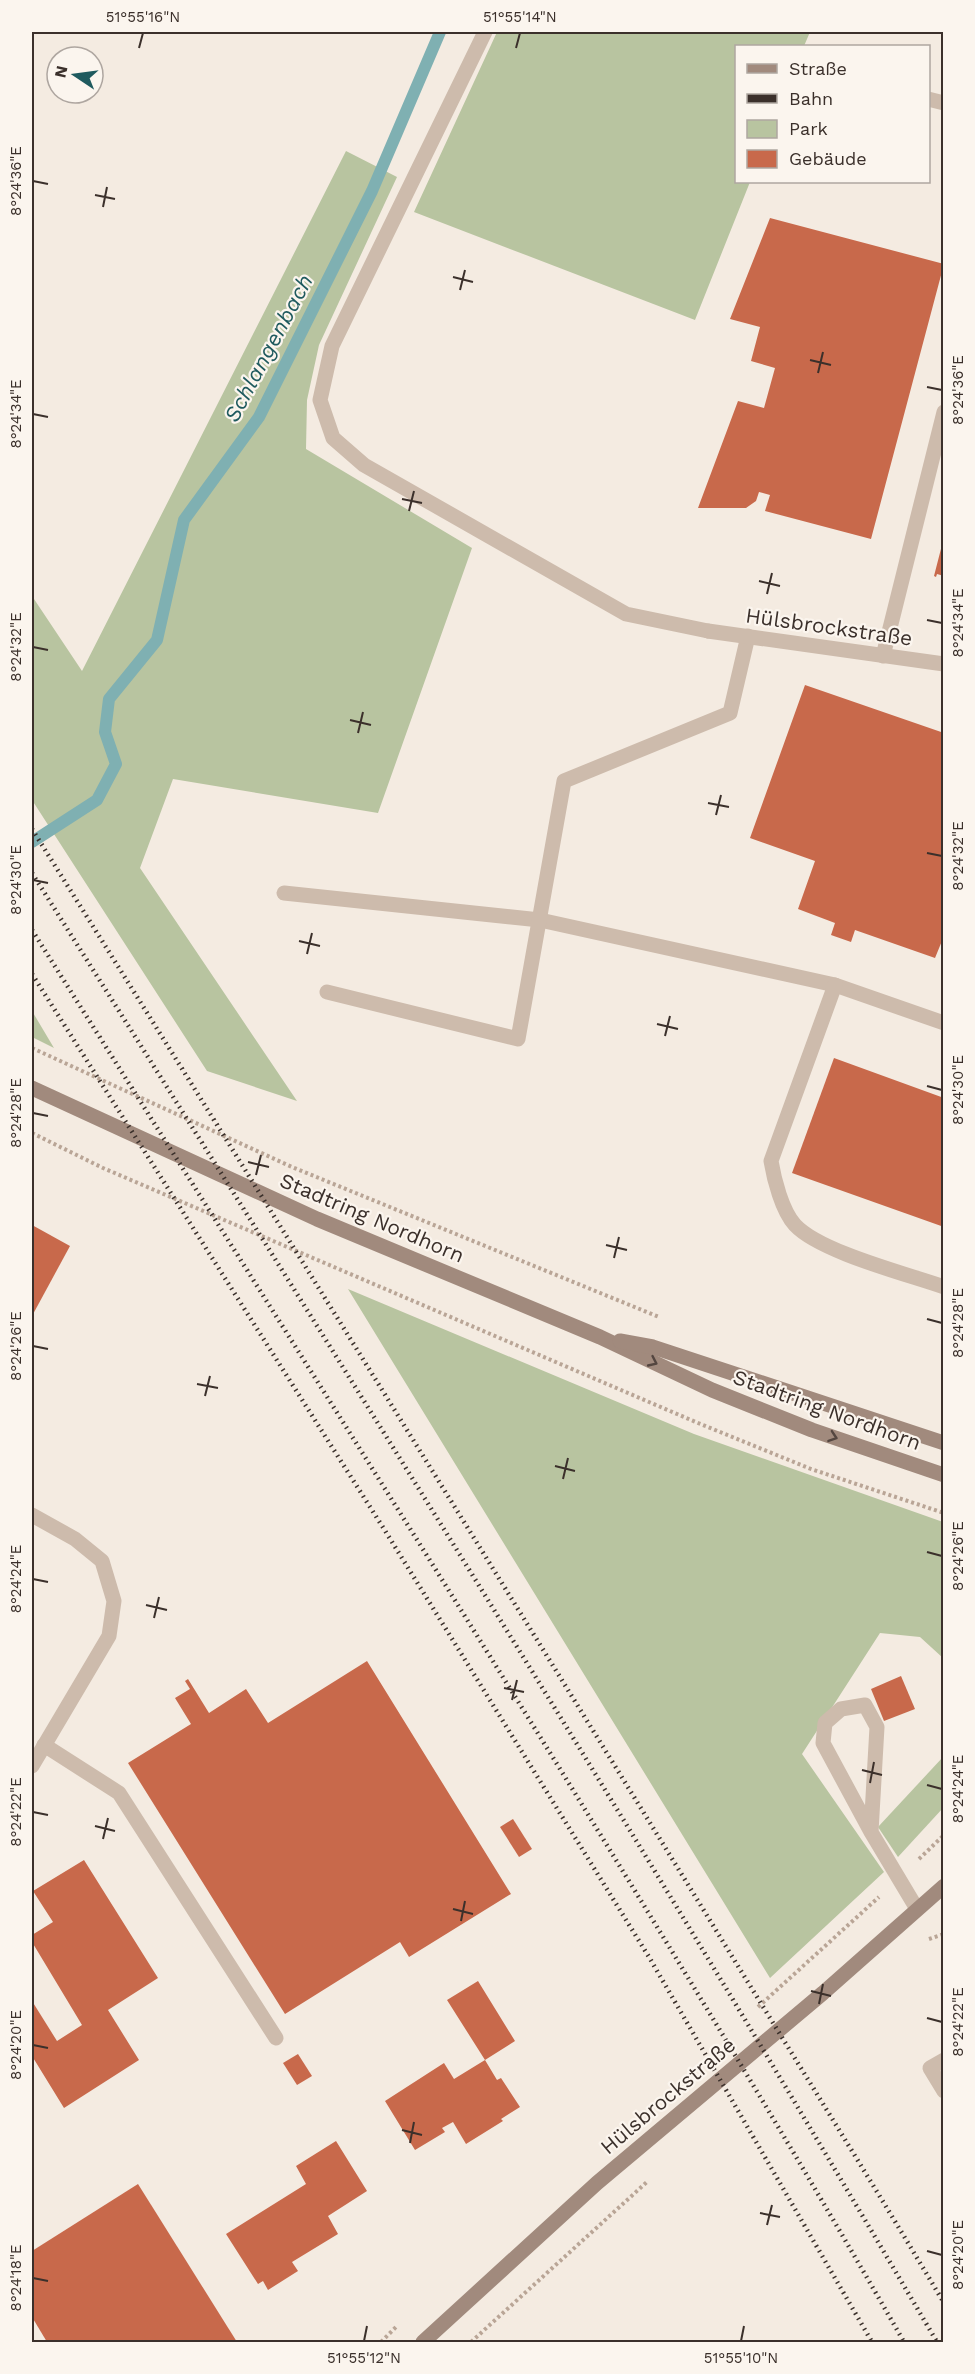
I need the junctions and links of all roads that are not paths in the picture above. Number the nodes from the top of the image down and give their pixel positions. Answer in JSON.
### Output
{"nodes":[{"id":1,"x":485,"y":32,"type":"edge"},
{"id":2,"x":944,"y":412,"type":"edge"},
{"id":3,"x":748,"y":636,"type":"junction"},
{"id":4,"x":883,"y":656,"type":"junction"},
{"id":5,"x":944,"y":664,"type":"edge"},
{"id":6,"x":284,"y":893,"type":"dead end"},
{"id":7,"x":540,"y":921,"type":"junction"},
{"id":8,"x":835,"y":985,"type":"junction"},
{"id":9,"x":327,"y":992,"type":"dead end"},
{"id":10,"x":944,"y":1023,"type":"edge"},
{"id":11,"x":32,"y":1088,"type":"edge"},
{"id":12,"x":944,"y":1287,"type":"edge"},
{"id":13,"x":600,"y":1337,"type":"junction"},
{"id":14,"x":944,"y":1443,"type":"edge"},
{"id":15,"x":944,"y":1475,"type":"edge"},
{"id":16,"x":32,"y":1515,"type":"edge"},
{"id":17,"x":44,"y":1745,"type":"junction"},
{"id":18,"x":32,"y":1766,"type":"edge"},
{"id":19,"x":871,"y":1832,"type":"junction"},
{"id":20,"x":944,"y":1886,"type":"edge"},
{"id":21,"x":917,"y":1909,"type":"junction"},
{"id":22,"x":276,"y":2038,"type":"dead end"},
{"id":23,"x":944,"y":2060,"type":"edge"},
{"id":24,"x":944,"y":2091,"type":"edge"},
{"id":25,"x":423,"y":2343,"type":"edge"}],
"edges":[{"from":1,"to":3,"type":"street","name":"Hülsbrockstraße"},
{"from":2,"to":4,"type":"street"},
{"from":3,"to":4,"type":"street","name":"Hülsbrockstraße"},
{"from":3,"to":7,"type":"street"},
{"from":4,"to":5,"type":"street","name":"Hülsbrockstraße"},
{"from":6,"to":7,"type":"street"},
{"from":7,"to":8,"type":"street"},
{"from":7,"to":9,"type":"street"},
{"from":8,"to":10,"type":"street"},
{"from":8,"to":12,"type":"street"},
{"from":11,"to":13,"type":"main road","name":"Stadtring Nordhorn"},
{"from":13,"to":14,"type":"main road","name":"Stadtring Nordhorn"},
{"from":13,"to":15,"type":"main road","name":"Stadtring Nordhorn","one_way":true},
{"from":16,"to":17,"type":"street"},
{"from":17,"to":18,"type":"street"},
{"from":17,"to":22,"type":"street"},
{"from":19,"to":19,"type":"street"},
{"from":19,"to":21,"type":"street"},
{"from":20,"to":21,"type":"main road","name":"Hülsbrockstraße"},
{"from":21,"to":25,"type":"main road","name":"Hülsbrockstraße"},
{"from":23,"to":24,"type":"street"}]}
